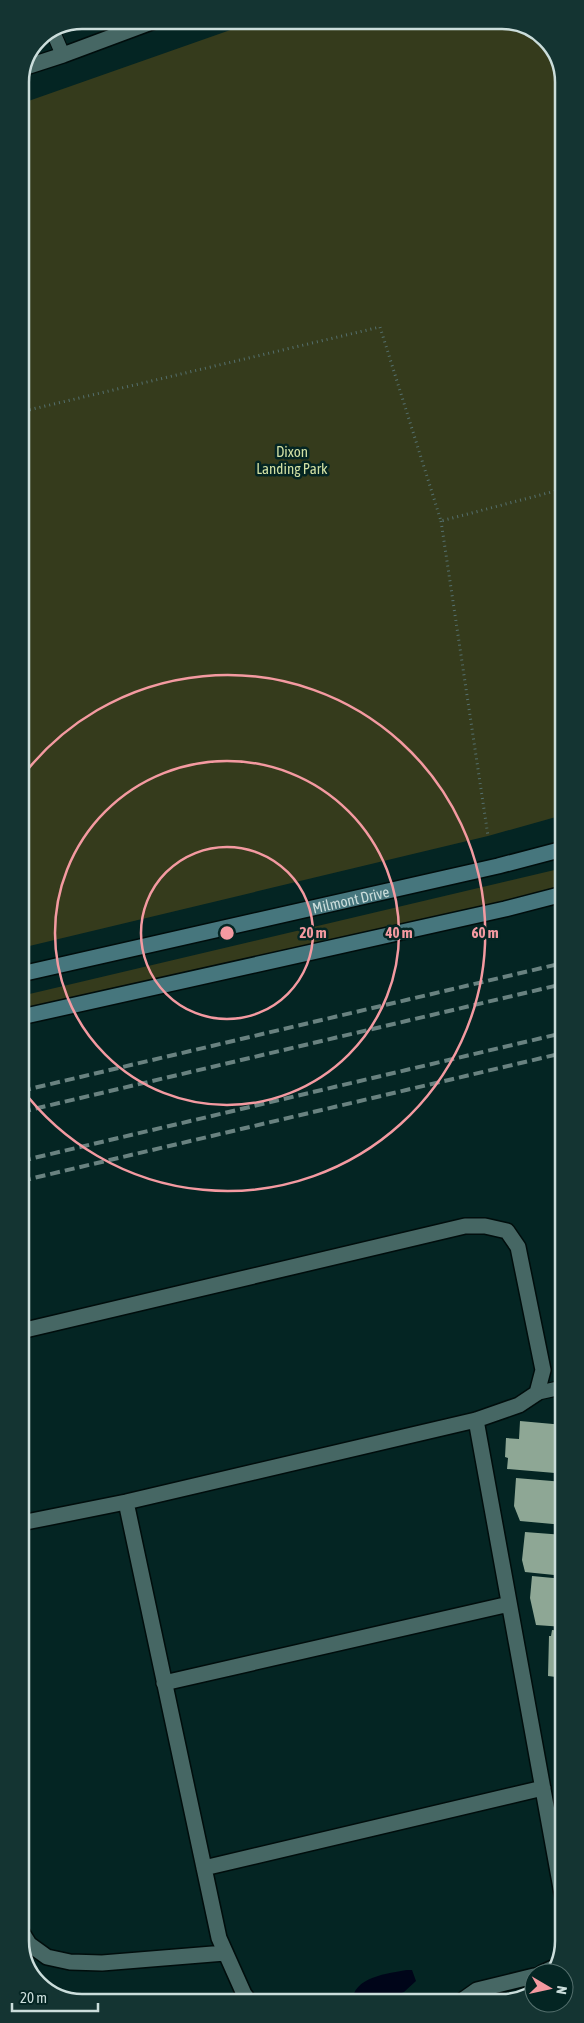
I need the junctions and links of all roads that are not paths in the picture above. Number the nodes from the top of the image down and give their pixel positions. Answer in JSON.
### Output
{"nodes":[{"id":1,"x":133,"y":29,"type":"edge"},
{"id":2,"x":55,"y":36,"type":"edge"},
{"id":3,"x":63,"y":55,"type":"junction"},
{"id":4,"x":32,"y":65,"type":"edge"},
{"id":5,"x":555,"y":851,"type":"edge"},
{"id":6,"x":555,"y":896,"type":"edge"},
{"id":7,"x":29,"y":972,"type":"edge"},
{"id":8,"x":29,"y":1014,"type":"edge"},
{"id":9,"x":29,"y":1328,"type":"edge"},
{"id":10,"x":555,"y":1389,"type":"edge"},
{"id":11,"x":536,"y":1393,"type":"junction"},
{"id":12,"x":476,"y":1420,"type":"junction"},
{"id":13,"x":126,"y":1502,"type":"junction"},
{"id":14,"x":29,"y":1521,"type":"edge"},
{"id":15,"x":509,"y":1604,"type":"junction"},
{"id":16,"x":164,"y":1683,"type":"junction"},
{"id":17,"x":543,"y":1788,"type":"junction"},
{"id":18,"x":555,"y":1855,"type":"edge"},
{"id":19,"x":204,"y":1868,"type":"junction"},
{"id":20,"x":29,"y":1944,"type":"edge"},
{"id":21,"x":225,"y":1953,"type":"junction"},
{"id":22,"x":524,"y":1978,"type":"edge"},
{"id":23,"x":244,"y":1994,"type":"edge"},
{"id":24,"x":471,"y":1994,"type":"edge"}],
"edges":[{"from":1,"to":3,"type":"street"},
{"from":2,"to":3,"type":"lane"},
{"from":3,"to":4,"type":"street"},
{"from":5,"to":7,"type":"street","name":"Milmont Drive"},
{"from":6,"to":8,"type":"street"},
{"from":9,"to":11,"type":"street"},
{"from":10,"to":11,"type":"lane"},
{"from":11,"to":12,"type":"street"},
{"from":12,"to":13,"type":"street"},
{"from":12,"to":15,"type":"street"},
{"from":13,"to":14,"type":"street"},
{"from":13,"to":16,"type":"street"},
{"from":15,"to":16,"type":"street"},
{"from":15,"to":17,"type":"street"},
{"from":16,"to":19,"type":"street"},
{"from":17,"to":18,"type":"street"},
{"from":17,"to":19,"type":"street"},
{"from":19,"to":21,"type":"street"},
{"from":20,"to":21,"type":"street"},
{"from":21,"to":23,"type":"street"},
{"from":22,"to":24,"type":"street"}]}
